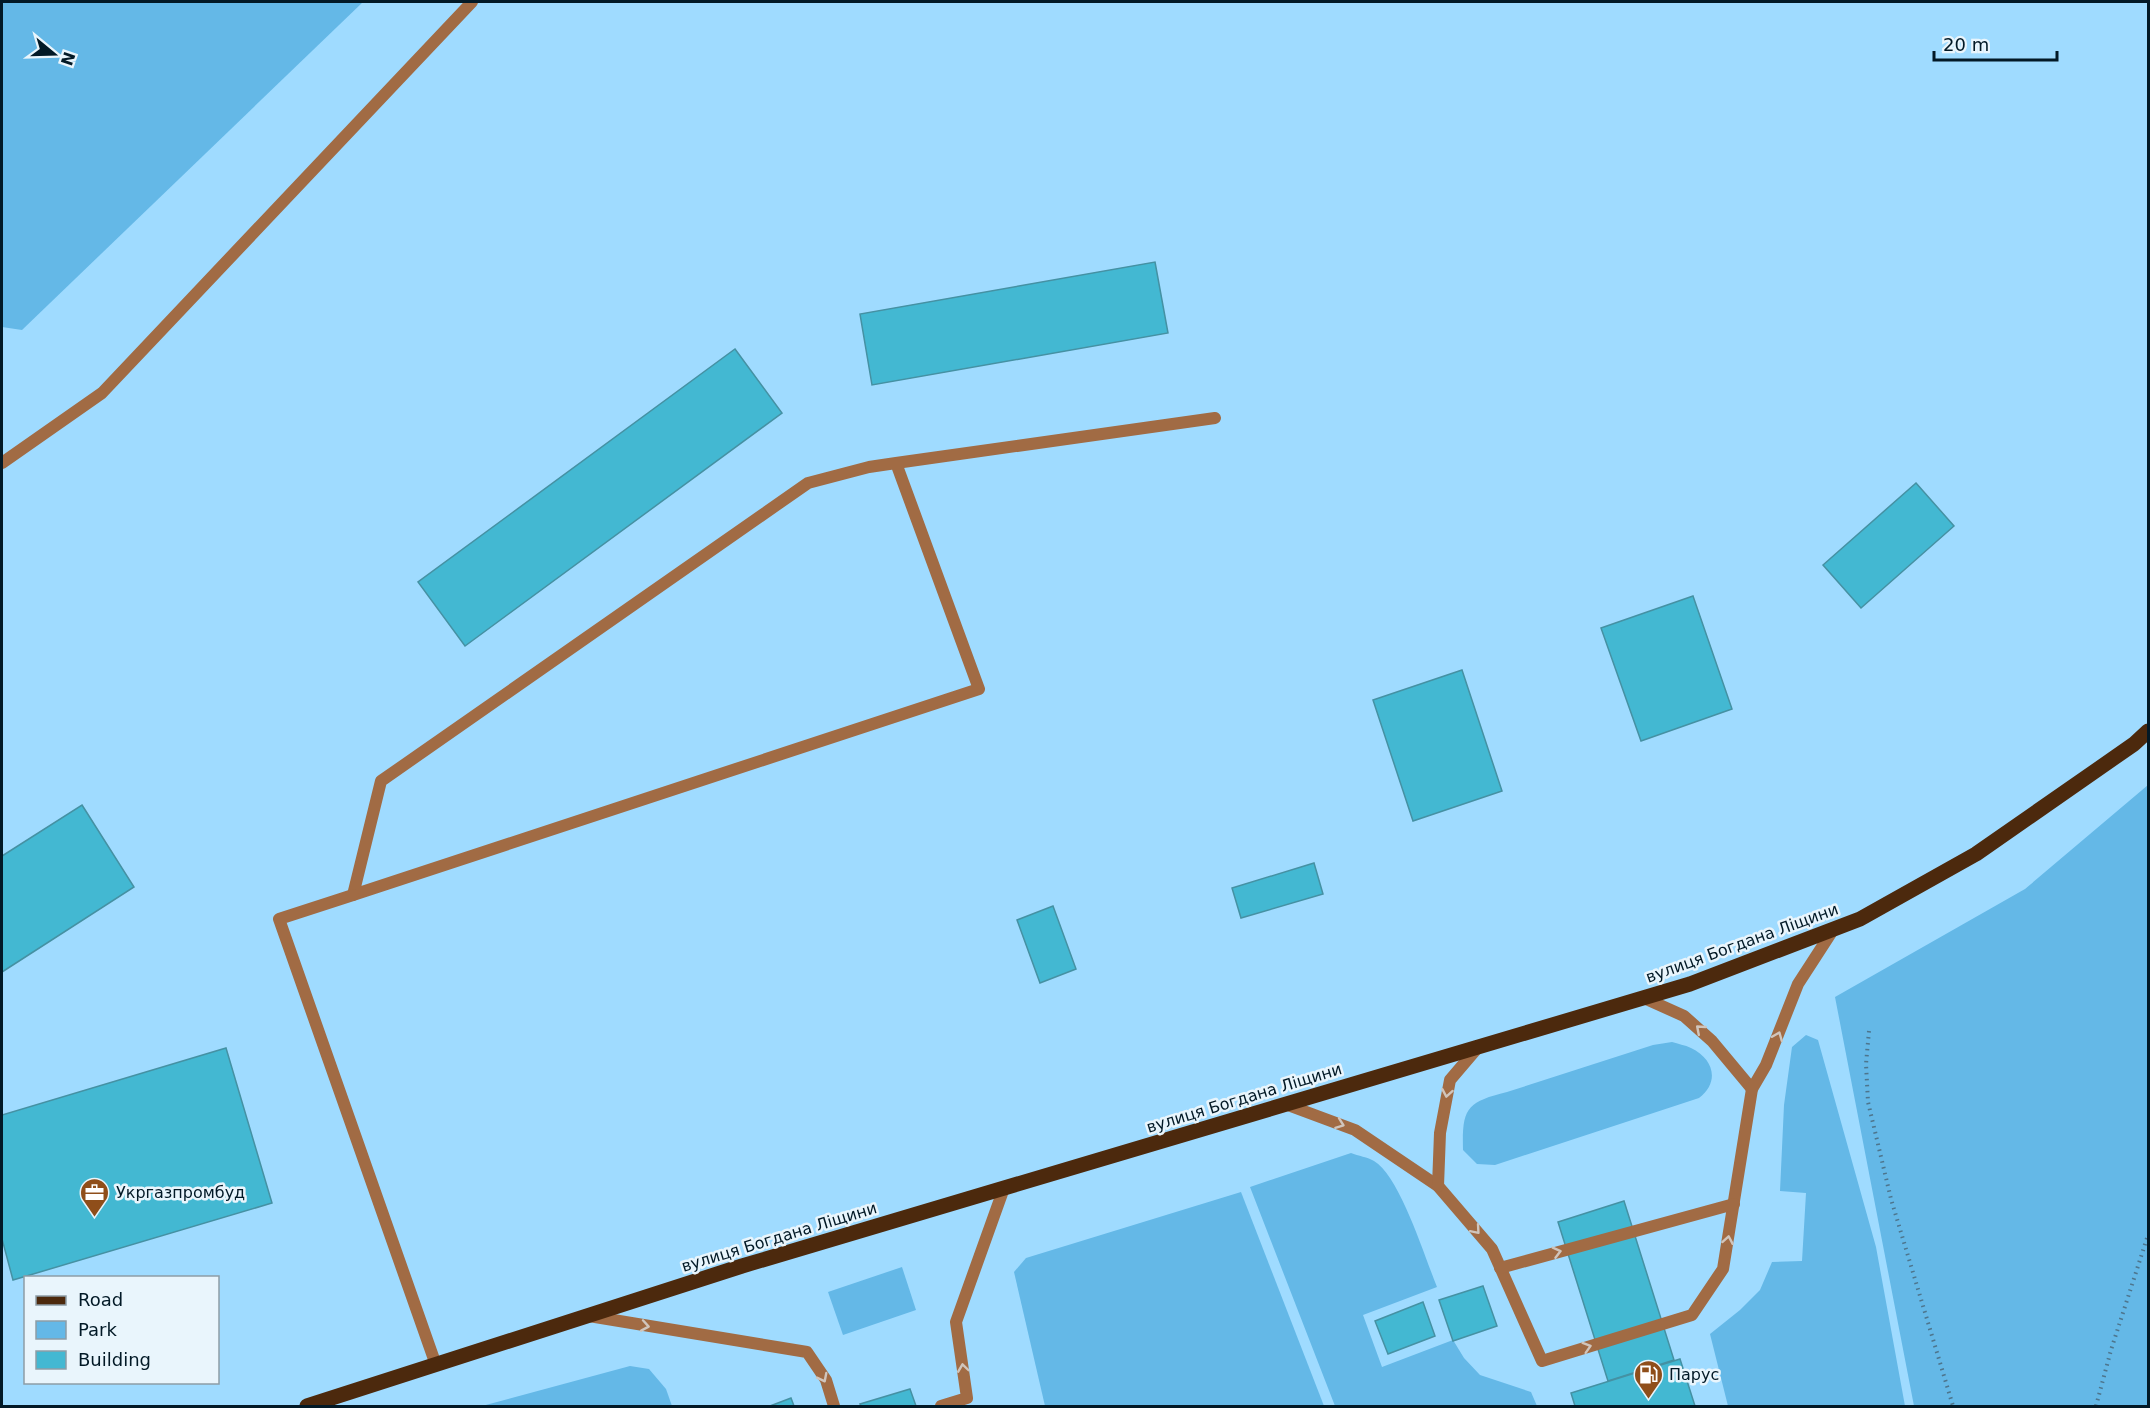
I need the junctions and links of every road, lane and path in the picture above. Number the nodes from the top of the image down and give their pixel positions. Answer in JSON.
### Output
{"nodes":[{"id":1,"x":472,"y":2,"type":"edge"},
{"id":2,"x":1215,"y":418,"type":"dead end"},
{"id":3,"x":2,"y":463,"type":"edge"},
{"id":4,"x":896,"y":463,"type":"junction"},
{"id":5,"x":2148,"y":731,"type":"edge"},
{"id":6,"x":353,"y":895,"type":"junction"},
{"id":7,"x":1833,"y":930,"type":"junction"},
{"id":8,"x":1644,"y":998,"type":"junction"},
{"id":9,"x":1869,"y":1031,"type":"dead end"},
{"id":10,"x":1479,"y":1046,"type":"junction"},
{"id":11,"x":1752,"y":1089,"type":"junction"},
{"id":12,"x":1285,"y":1104,"type":"junction"},
{"id":13,"x":1438,"y":1186,"type":"junction"},
{"id":14,"x":1004,"y":1188,"type":"junction"},
{"id":15,"x":1734,"y":1204,"type":"junction"},
{"id":16,"x":2148,"y":1235,"type":"edge"},
{"id":17,"x":1500,"y":1268,"type":"junction"},
{"id":18,"x":588,"y":1316,"type":"junction"},
{"id":19,"x":436,"y":1365,"type":"junction"},
{"id":20,"x":313,"y":1406,"type":"edge"},
{"id":21,"x":834,"y":1407,"type":"edge"},
{"id":22,"x":941,"y":1407,"type":"edge"},
{"id":23,"x":1953,"y":1407,"type":"edge"},
{"id":24,"x":2096,"y":1407,"type":"edge"}],
"edges":[{"from":1,"to":3,"type":"lane"},
{"from":2,"to":4,"type":"lane"},
{"from":4,"to":6,"type":"lane"},
{"from":4,"to":6,"type":"lane"},
{"from":5,"to":7,"type":"main road","name":"вулиця Богдана Ліщини"},
{"from":6,"to":19,"type":"lane"},
{"from":7,"to":8,"type":"main road","name":"вулиця Богдана Ліщини"},
{"from":11,"to":7,"type":"lane","one_way":true},
{"from":8,"to":10,"type":"main road","name":"вулиця Богдана Ліщини"},
{"from":11,"to":8,"type":"lane","one_way":true},
{"from":9,"to":23,"type":"path"},
{"from":10,"to":12,"type":"main road","name":"вулиця Богдана Ліщини"},
{"from":10,"to":13,"type":"lane","one_way":true},
{"from":11,"to":15,"type":"lane"},
{"from":12,"to":13,"type":"lane","one_way":true},
{"from":12,"to":14,"type":"main road","name":"вулиця Богдана Ліщини"},
{"from":13,"to":17,"type":"lane","one_way":true},
{"from":14,"to":18,"type":"main road","name":"вулиця Богдана Ліщини"},
{"from":22,"to":14,"type":"lane","one_way":true},
{"from":17,"to":15,"type":"lane","one_way":true},
{"from":17,"to":15,"type":"lane","one_way":true},
{"from":16,"to":24,"type":"path"},
{"from":18,"to":19,"type":"main road","name":"вулиця Богдана Ліщини"},
{"from":18,"to":21,"type":"lane","one_way":true},
{"from":19,"to":20,"type":"main road","name":"вулиця Богдана Ліщини"}]}
